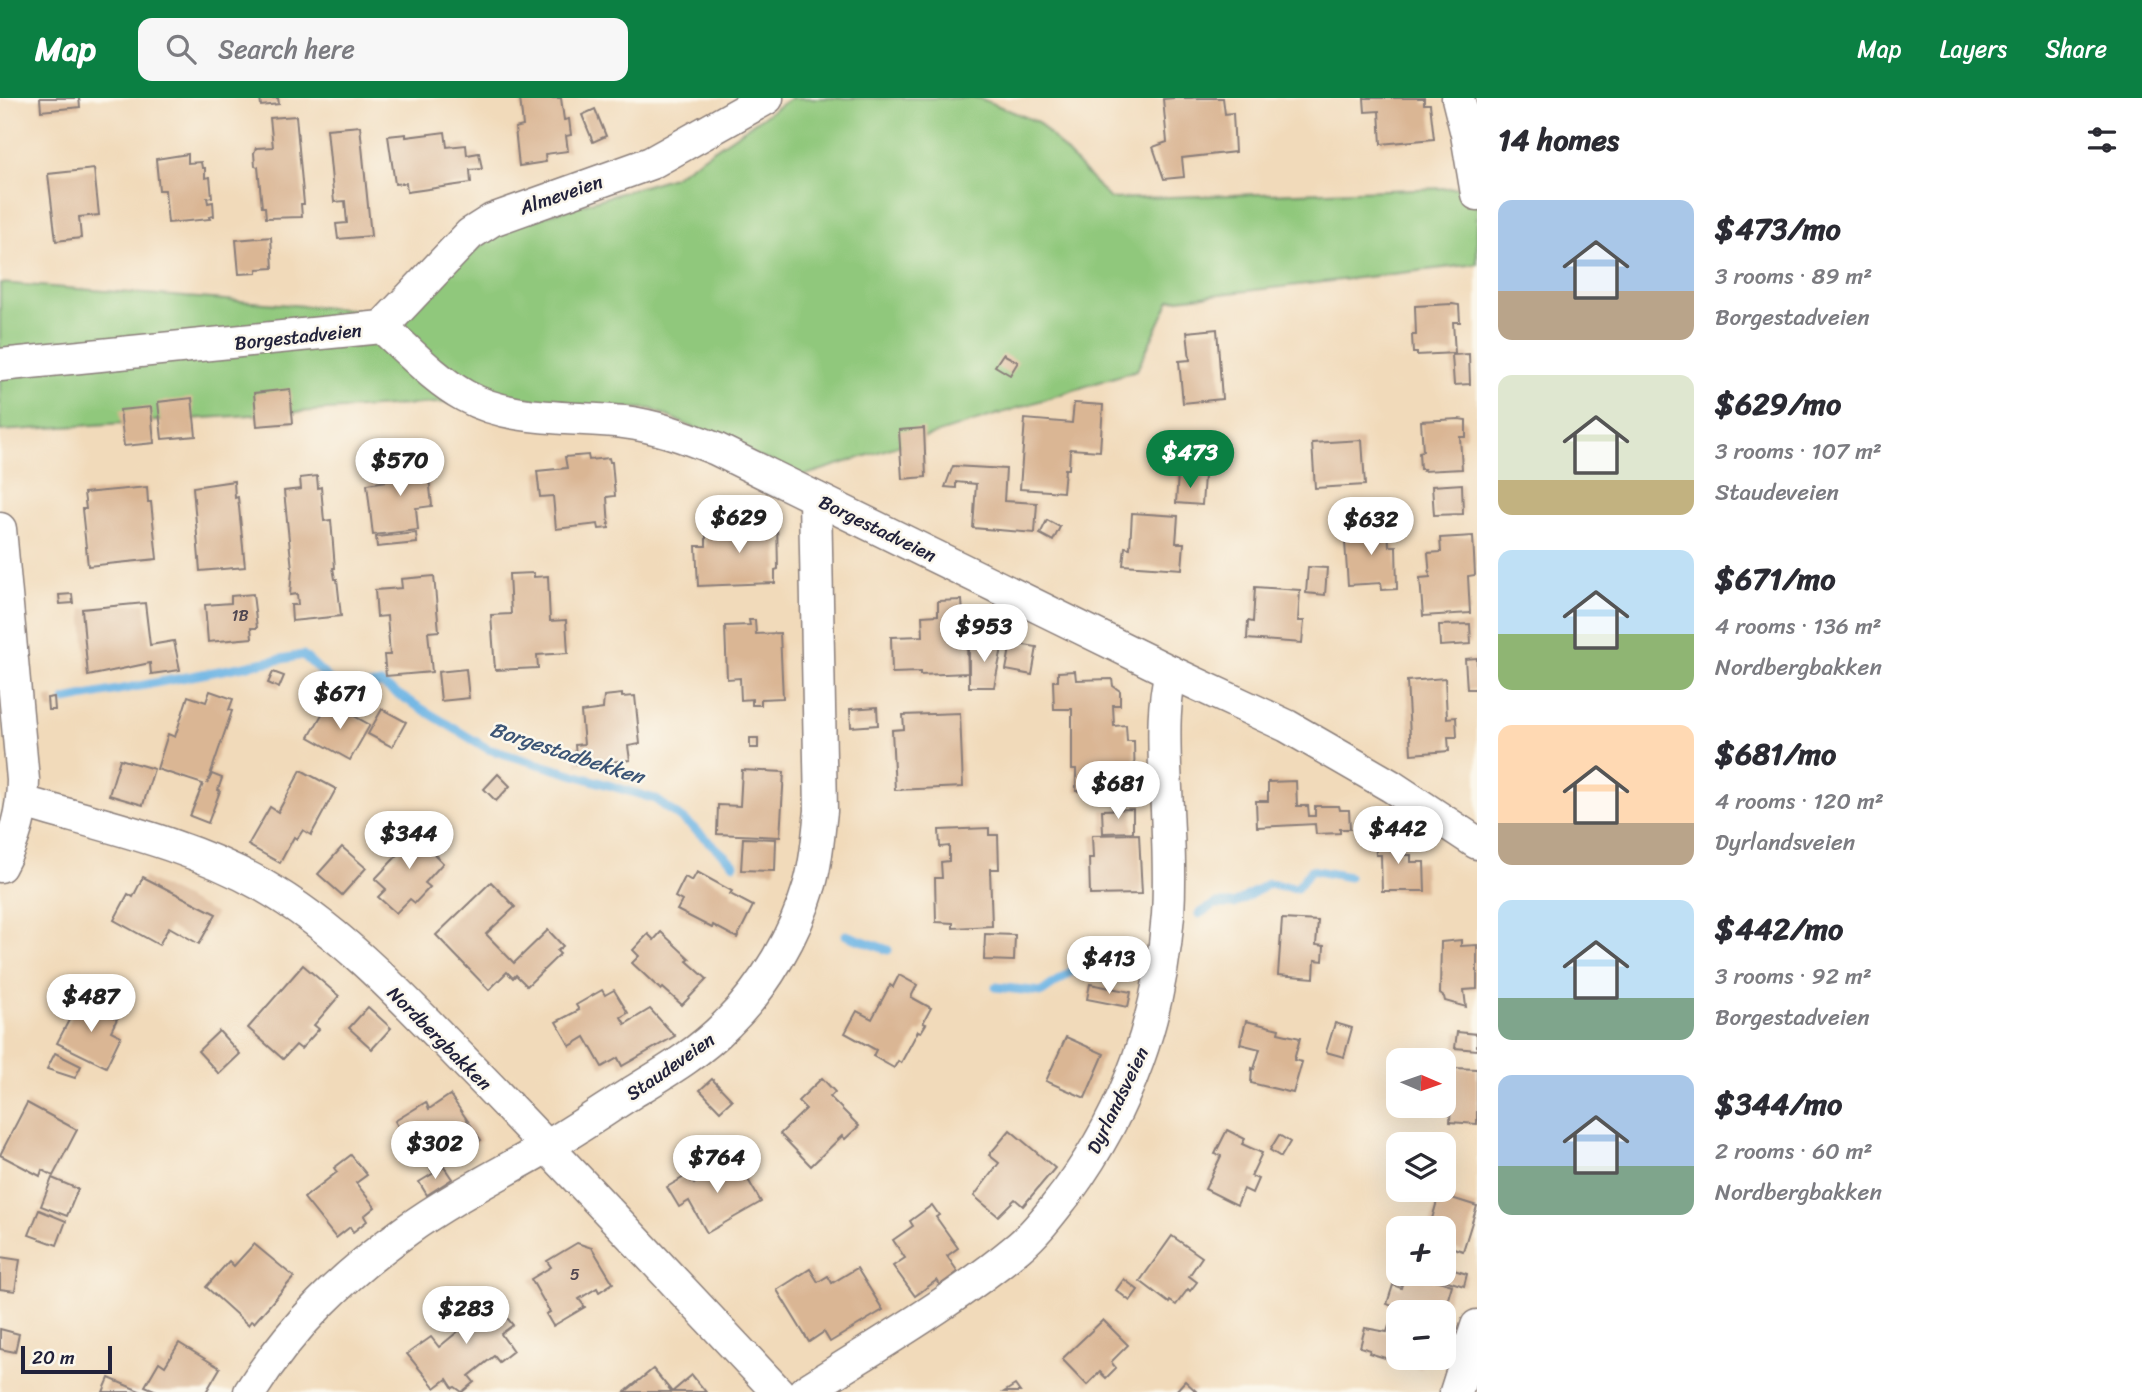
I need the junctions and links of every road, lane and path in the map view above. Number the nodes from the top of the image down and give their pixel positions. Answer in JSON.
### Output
{"nodes":[{"id":1,"x":767,"y":98,"type":"edge"},
{"id":2,"x":1458,"y":98,"type":"edge"},
{"id":3,"x":1477,"y":194,"type":"edge"},
{"id":4,"x":382,"y":327,"type":"junction"},
{"id":5,"x":0,"y":365,"type":"edge"},
{"id":6,"x":815,"y":498,"type":"junction"},
{"id":7,"x":0,"y":528,"type":"edge"},
{"id":8,"x":1171,"y":672,"type":"junction"},
{"id":9,"x":23,"y":802,"type":"junction"},
{"id":10,"x":1477,"y":843,"type":"edge"},
{"id":11,"x":0,"y":866,"type":"edge"},
{"id":12,"x":547,"y":1146,"type":"junction"},
{"id":13,"x":1477,"y":1326,"type":"edge"},
{"id":14,"x":250,"y":1392,"type":"edge"},
{"id":15,"x":778,"y":1392,"type":"edge"},
{"id":16,"x":804,"y":1392,"type":"edge"},
{"id":17,"x":1456,"y":1392,"type":"edge"}],
"edges":[{"from":1,"to":4,"type":"street","name":"Almeveien"},
{"from":2,"to":3,"type":"street"},
{"from":4,"to":5,"type":"street","name":"Borgestadveien"},
{"from":4,"to":6,"type":"street","name":"Borgestadveien"},
{"from":6,"to":8,"type":"street","name":"Borgestadveien"},
{"from":6,"to":12,"type":"street","name":"Staudeveien"},
{"from":7,"to":9,"type":"street"},
{"from":8,"to":10,"type":"street","name":"Borgestadveien"},
{"from":8,"to":16,"type":"street","name":"Dyrlandsveien"},
{"from":9,"to":11,"type":"street"},
{"from":9,"to":12,"type":"street","name":"Nordbergbakken"},
{"from":12,"to":14,"type":"street","name":"Staudeveien"},
{"from":12,"to":15,"type":"street","name":"Nordbergbakken"},
{"from":13,"to":17,"type":"street"}]}
